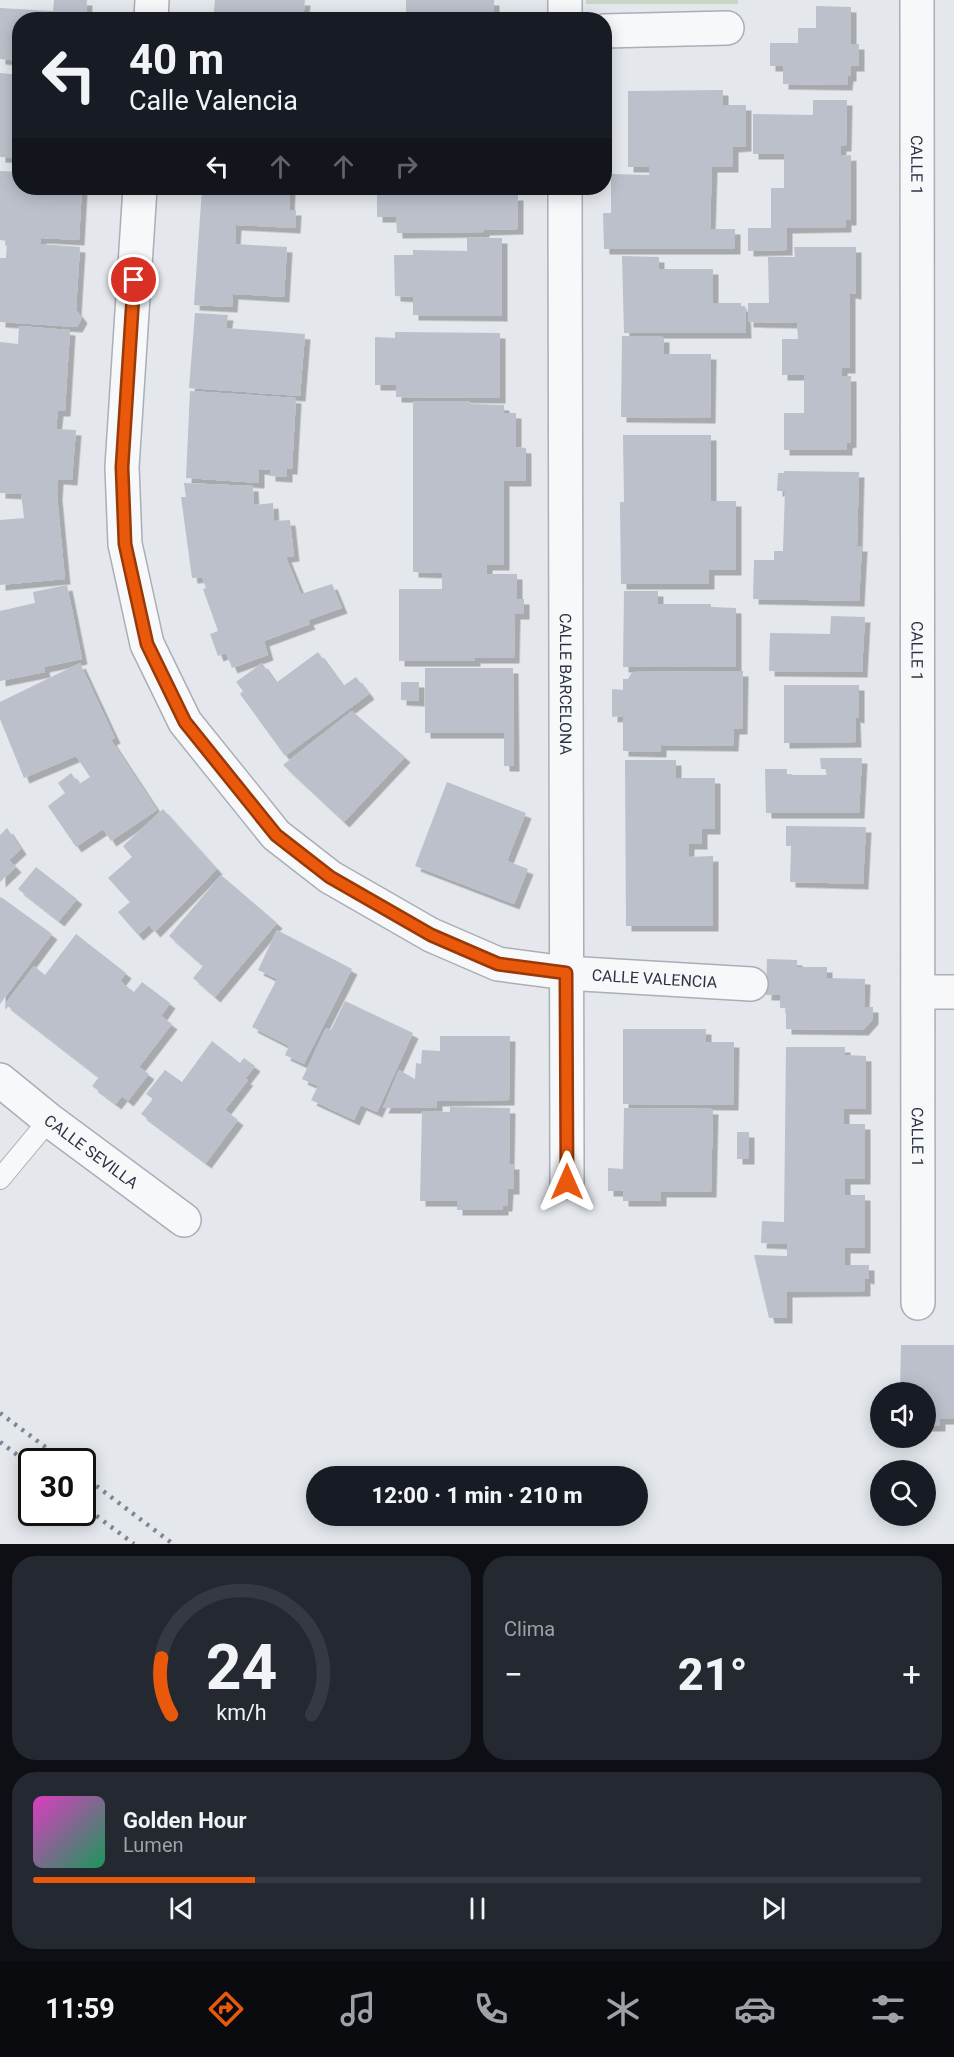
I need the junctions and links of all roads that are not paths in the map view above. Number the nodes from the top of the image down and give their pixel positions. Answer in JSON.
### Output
{"nodes":[{"id":1,"x":917,"y":0,"type":"edge"},
{"id":2,"x":727,"y":28,"type":"dead end"},
{"id":3,"x":612,"y":31,"type":"edge"},
{"id":4,"x":140,"y":195,"type":"edge"},
{"id":5,"x":565,"y":195,"type":"edge"},
{"id":6,"x":566,"y":973,"type":"junction"},
{"id":7,"x":751,"y":984,"type":"dead end"},
{"id":8,"x":918,"y":992,"type":"junction"},
{"id":9,"x":954,"y":992,"type":"edge"},
{"id":10,"x":0,"y":1080,"type":"edge"},
{"id":11,"x":49,"y":1120,"type":"junction"},
{"id":12,"x":0,"y":1179,"type":"edge"},
{"id":13,"x":567,"y":1182,"type":"dead end"},
{"id":14,"x":184,"y":1220,"type":"dead end"},
{"id":15,"x":918,"y":1303,"type":"dead end"}],
"edges":[{"from":1,"to":8,"type":"street","name":"CALLE 1"},
{"from":2,"to":3,"type":"street"},
{"from":4,"to":6,"type":"street","name":"CALLE VALENCIA"},
{"from":5,"to":6,"type":"street","name":"CALLE BARCELONA"},
{"from":6,"to":7,"type":"street","name":"CALLE VALENCIA"},
{"from":6,"to":13,"type":"street","name":"CALLE BARCELONA"},
{"from":8,"to":9,"type":"street"},
{"from":8,"to":15,"type":"street","name":"CALLE 1"},
{"from":10,"to":11,"type":"street","name":"CALLE SEVILLA"},
{"from":11,"to":12,"type":"lane"},
{"from":11,"to":14,"type":"street","name":"CALLE SEVILLA"}]}
